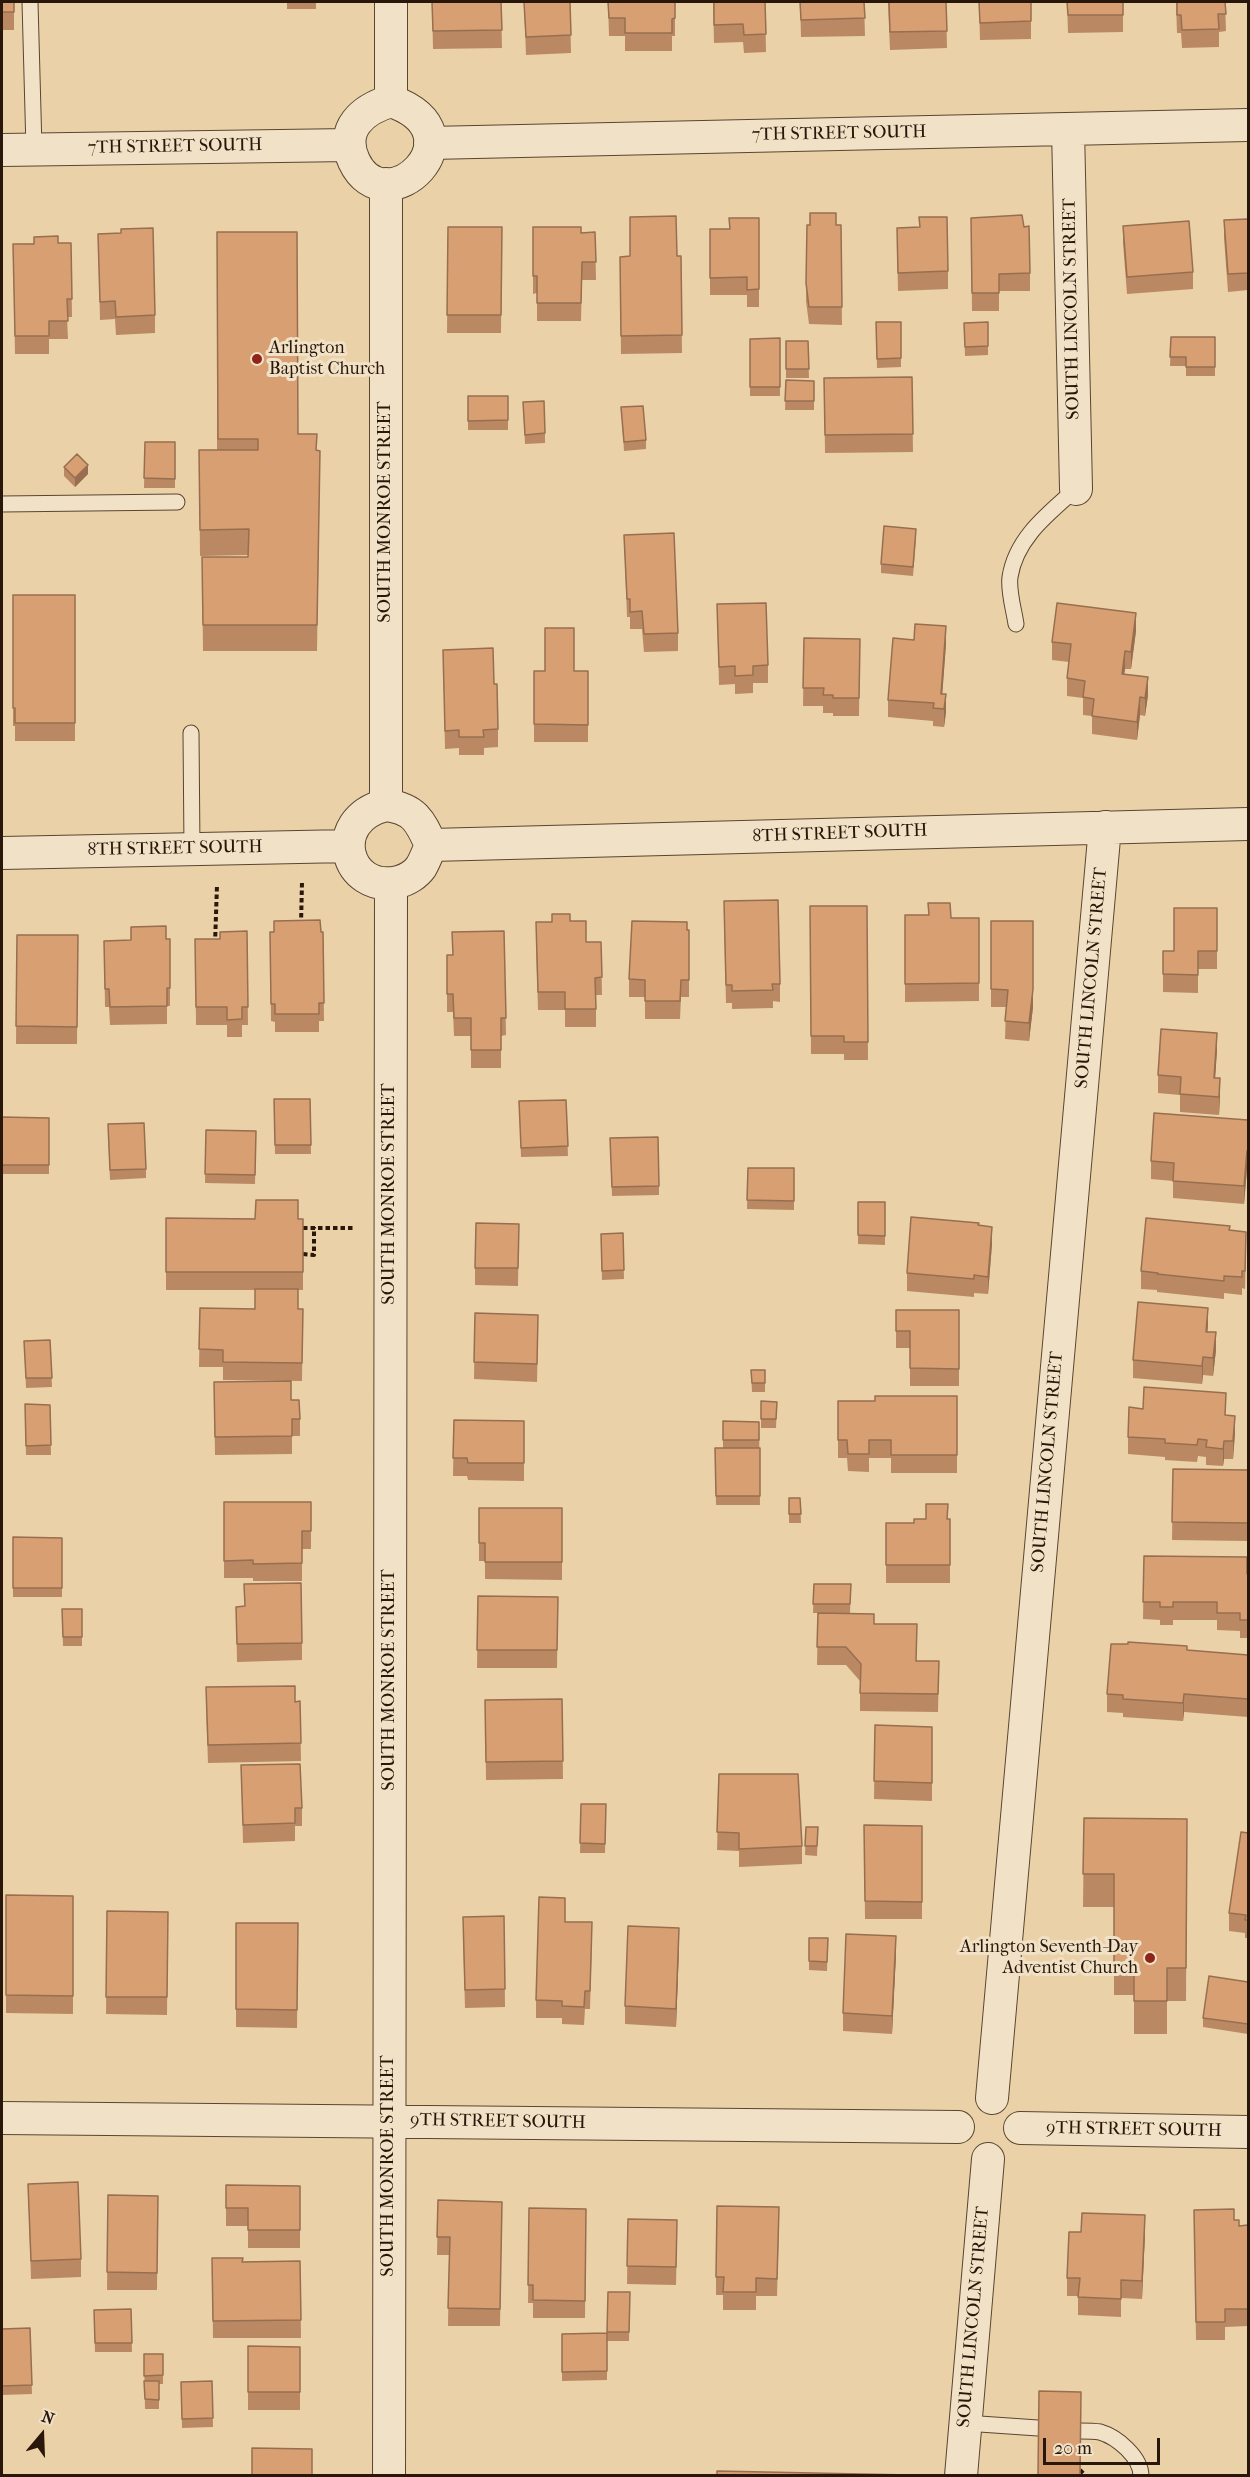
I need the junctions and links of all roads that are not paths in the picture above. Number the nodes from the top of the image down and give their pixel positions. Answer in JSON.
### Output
{"nodes":[{"id":1,"x":30,"y":2,"type":"edge"},
{"id":2,"x":391,"y":2,"type":"edge"},
{"id":3,"x":391,"y":101,"type":"junction"},
{"id":4,"x":1248,"y":125,"type":"edge"},
{"id":5,"x":1068,"y":129,"type":"junction"},
{"id":6,"x":430,"y":143,"type":"junction"},
{"id":7,"x":349,"y":145,"type":"junction"},
{"id":8,"x":34,"y":149,"type":"junction"},
{"id":9,"x":2,"y":150,"type":"edge"},
{"id":10,"x":386,"y":184,"type":"junction"},
{"id":11,"x":1076,"y":489,"type":"joint"},
{"id":12,"x":177,"y":501,"type":"dead end"},
{"id":13,"x":2,"y":504,"type":"edge"},
{"id":14,"x":1016,"y":624,"type":"dead end"},
{"id":15,"x":191,"y":733,"type":"dead end"},
{"id":16,"x":386,"y":805,"type":"junction"},
{"id":17,"x":1248,"y":824,"type":"edge"},
{"id":18,"x":1105,"y":827,"type":"junction"},
{"id":19,"x":431,"y":845,"type":"junction"},
{"id":20,"x":348,"y":846,"type":"junction"},
{"id":21,"x":206,"y":848,"type":"junction"},
{"id":22,"x":2,"y":853,"type":"edge"},
{"id":23,"x":391,"y":884,"type":"junction"},
{"id":24,"x":992,"y":2098,"type":"junction"},
{"id":25,"x":2,"y":2118,"type":"edge"},
{"id":26,"x":389,"y":2121,"type":"junction"},
{"id":27,"x":958,"y":2127,"type":"junction"},
{"id":28,"x":1020,"y":2128,"type":"junction"},
{"id":29,"x":1248,"y":2132,"type":"edge"},
{"id":30,"x":988,"y":2159,"type":"junction"},
{"id":31,"x":965,"y":2422,"type":"junction"},
{"id":32,"x":1038,"y":2428,"type":"edge"},
{"id":33,"x":1080,"y":2431,"type":"edge"},
{"id":34,"x":389,"y":2475,"type":"edge"},
{"id":35,"x":962,"y":2475,"type":"edge"},
{"id":36,"x":1141,"y":2475,"type":"edge"}],
"edges":[{"from":1,"to":8,"type":"lane"},
{"from":2,"to":3,"type":"street"},
{"from":3,"to":6,"type":"street"},
{"from":3,"to":7,"type":"street"},
{"from":4,"to":5,"type":"street","name":"7TH STREET SOUTH"},
{"from":5,"to":6,"type":"street","name":"7TH STREET SOUTH"},
{"from":5,"to":11,"type":"street","name":"SOUTH LINCOLN STREET"},
{"from":6,"to":10,"type":"street"},
{"from":7,"to":8,"type":"street","name":"7TH STREET SOUTH"},
{"from":7,"to":10,"type":"street"},
{"from":8,"to":9,"type":"street","name":"7TH STREET SOUTH"},
{"from":10,"to":16,"type":"street","name":"SOUTH MONROE STREET"},
{"from":11,"to":14,"type":"lane"},
{"from":12,"to":13,"type":"lane"},
{"from":15,"to":21,"type":"lane"},
{"from":16,"to":19,"type":"street"},
{"from":16,"to":20,"type":"street"},
{"from":17,"to":18,"type":"street","name":"8TH STREET SOUTH"},
{"from":18,"to":19,"type":"street","name":"8TH STREET SOUTH"},
{"from":18,"to":24,"type":"street","name":"SOUTH LINCOLN STREET"},
{"from":19,"to":23,"type":"street"},
{"from":20,"to":21,"type":"street","name":"8TH STREET SOUTH"},
{"from":20,"to":23,"type":"street"},
{"from":21,"to":22,"type":"street","name":"8TH STREET SOUTH"},
{"from":23,"to":26,"type":"street","name":"SOUTH MONROE STREET"},
{"from":24,"to":27,"type":"street"},
{"from":24,"to":28,"type":"street"},
{"from":25,"to":26,"type":"street","name":"9TH STREET SOUTH"},
{"from":26,"to":27,"type":"street","name":"9TH STREET SOUTH"},
{"from":26,"to":34,"type":"street","name":"SOUTH MONROE STREET"},
{"from":27,"to":30,"type":"street"},
{"from":28,"to":29,"type":"street","name":"9TH STREET SOUTH"},
{"from":28,"to":30,"type":"street"},
{"from":30,"to":31,"type":"street","name":"SOUTH LINCOLN STREET"},
{"from":31,"to":32,"type":"lane"},
{"from":31,"to":35,"type":"street","name":"SOUTH LINCOLN STREET"},
{"from":33,"to":36,"type":"lane"}]}
